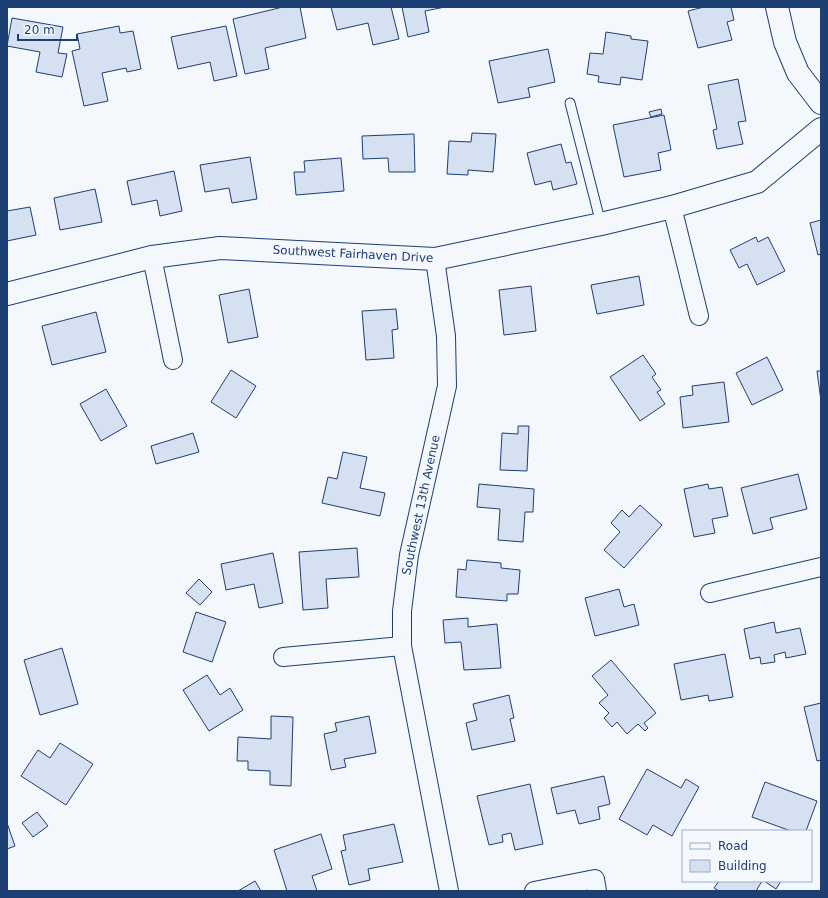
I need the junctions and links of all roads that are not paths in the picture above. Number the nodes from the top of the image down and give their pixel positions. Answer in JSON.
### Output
{"nodes":[{"id":1,"x":777,"y":7,"type":"edge"},
{"id":2,"x":570,"y":103,"type":"dead end"},
{"id":3,"x":821,"y":103,"type":"edge"},
{"id":4,"x":821,"y":129,"type":"edge"},
{"id":5,"x":672,"y":207,"type":"junction"},
{"id":6,"x":600,"y":224,"type":"junction"},
{"id":7,"x":152,"y":257,"type":"junction"},
{"id":8,"x":435,"y":259,"type":"junction"},
{"id":9,"x":7,"y":294,"type":"edge"},
{"id":10,"x":699,"y":316,"type":"dead end"},
{"id":11,"x":173,"y":360,"type":"dead end"},
{"id":12,"x":821,"y":566,"type":"edge"},
{"id":13,"x":710,"y":593,"type":"dead end"},
{"id":14,"x":402,"y":646,"type":"junction"},
{"id":15,"x":283,"y":657,"type":"dead end"},
{"id":16,"x":449,"y":891,"type":"edge"},
{"id":17,"x":534,"y":891,"type":"edge"},
{"id":18,"x":597,"y":891,"type":"edge"}],
"edges":[{"from":1,"to":3,"type":"street"},
{"from":2,"to":6,"type":"lane"},
{"from":4,"to":5,"type":"street","name":"Southwest Fairhaven Drive"},
{"from":5,"to":6,"type":"street","name":"Southwest Fairhaven Drive"},
{"from":5,"to":10,"type":"street"},
{"from":6,"to":8,"type":"street","name":"Southwest Fairhaven Drive"},
{"from":7,"to":8,"type":"street","name":"Southwest Fairhaven Drive"},
{"from":7,"to":9,"type":"street","name":"Southwest Fairhaven Drive"},
{"from":7,"to":11,"type":"street"},
{"from":8,"to":14,"type":"street","name":"Southwest 13th Avenue"},
{"from":12,"to":13,"type":"street"},
{"from":14,"to":15,"type":"street"},
{"from":14,"to":16,"type":"street","name":"Southwest 13th Avenue"},
{"from":17,"to":18,"type":"street"}]}
